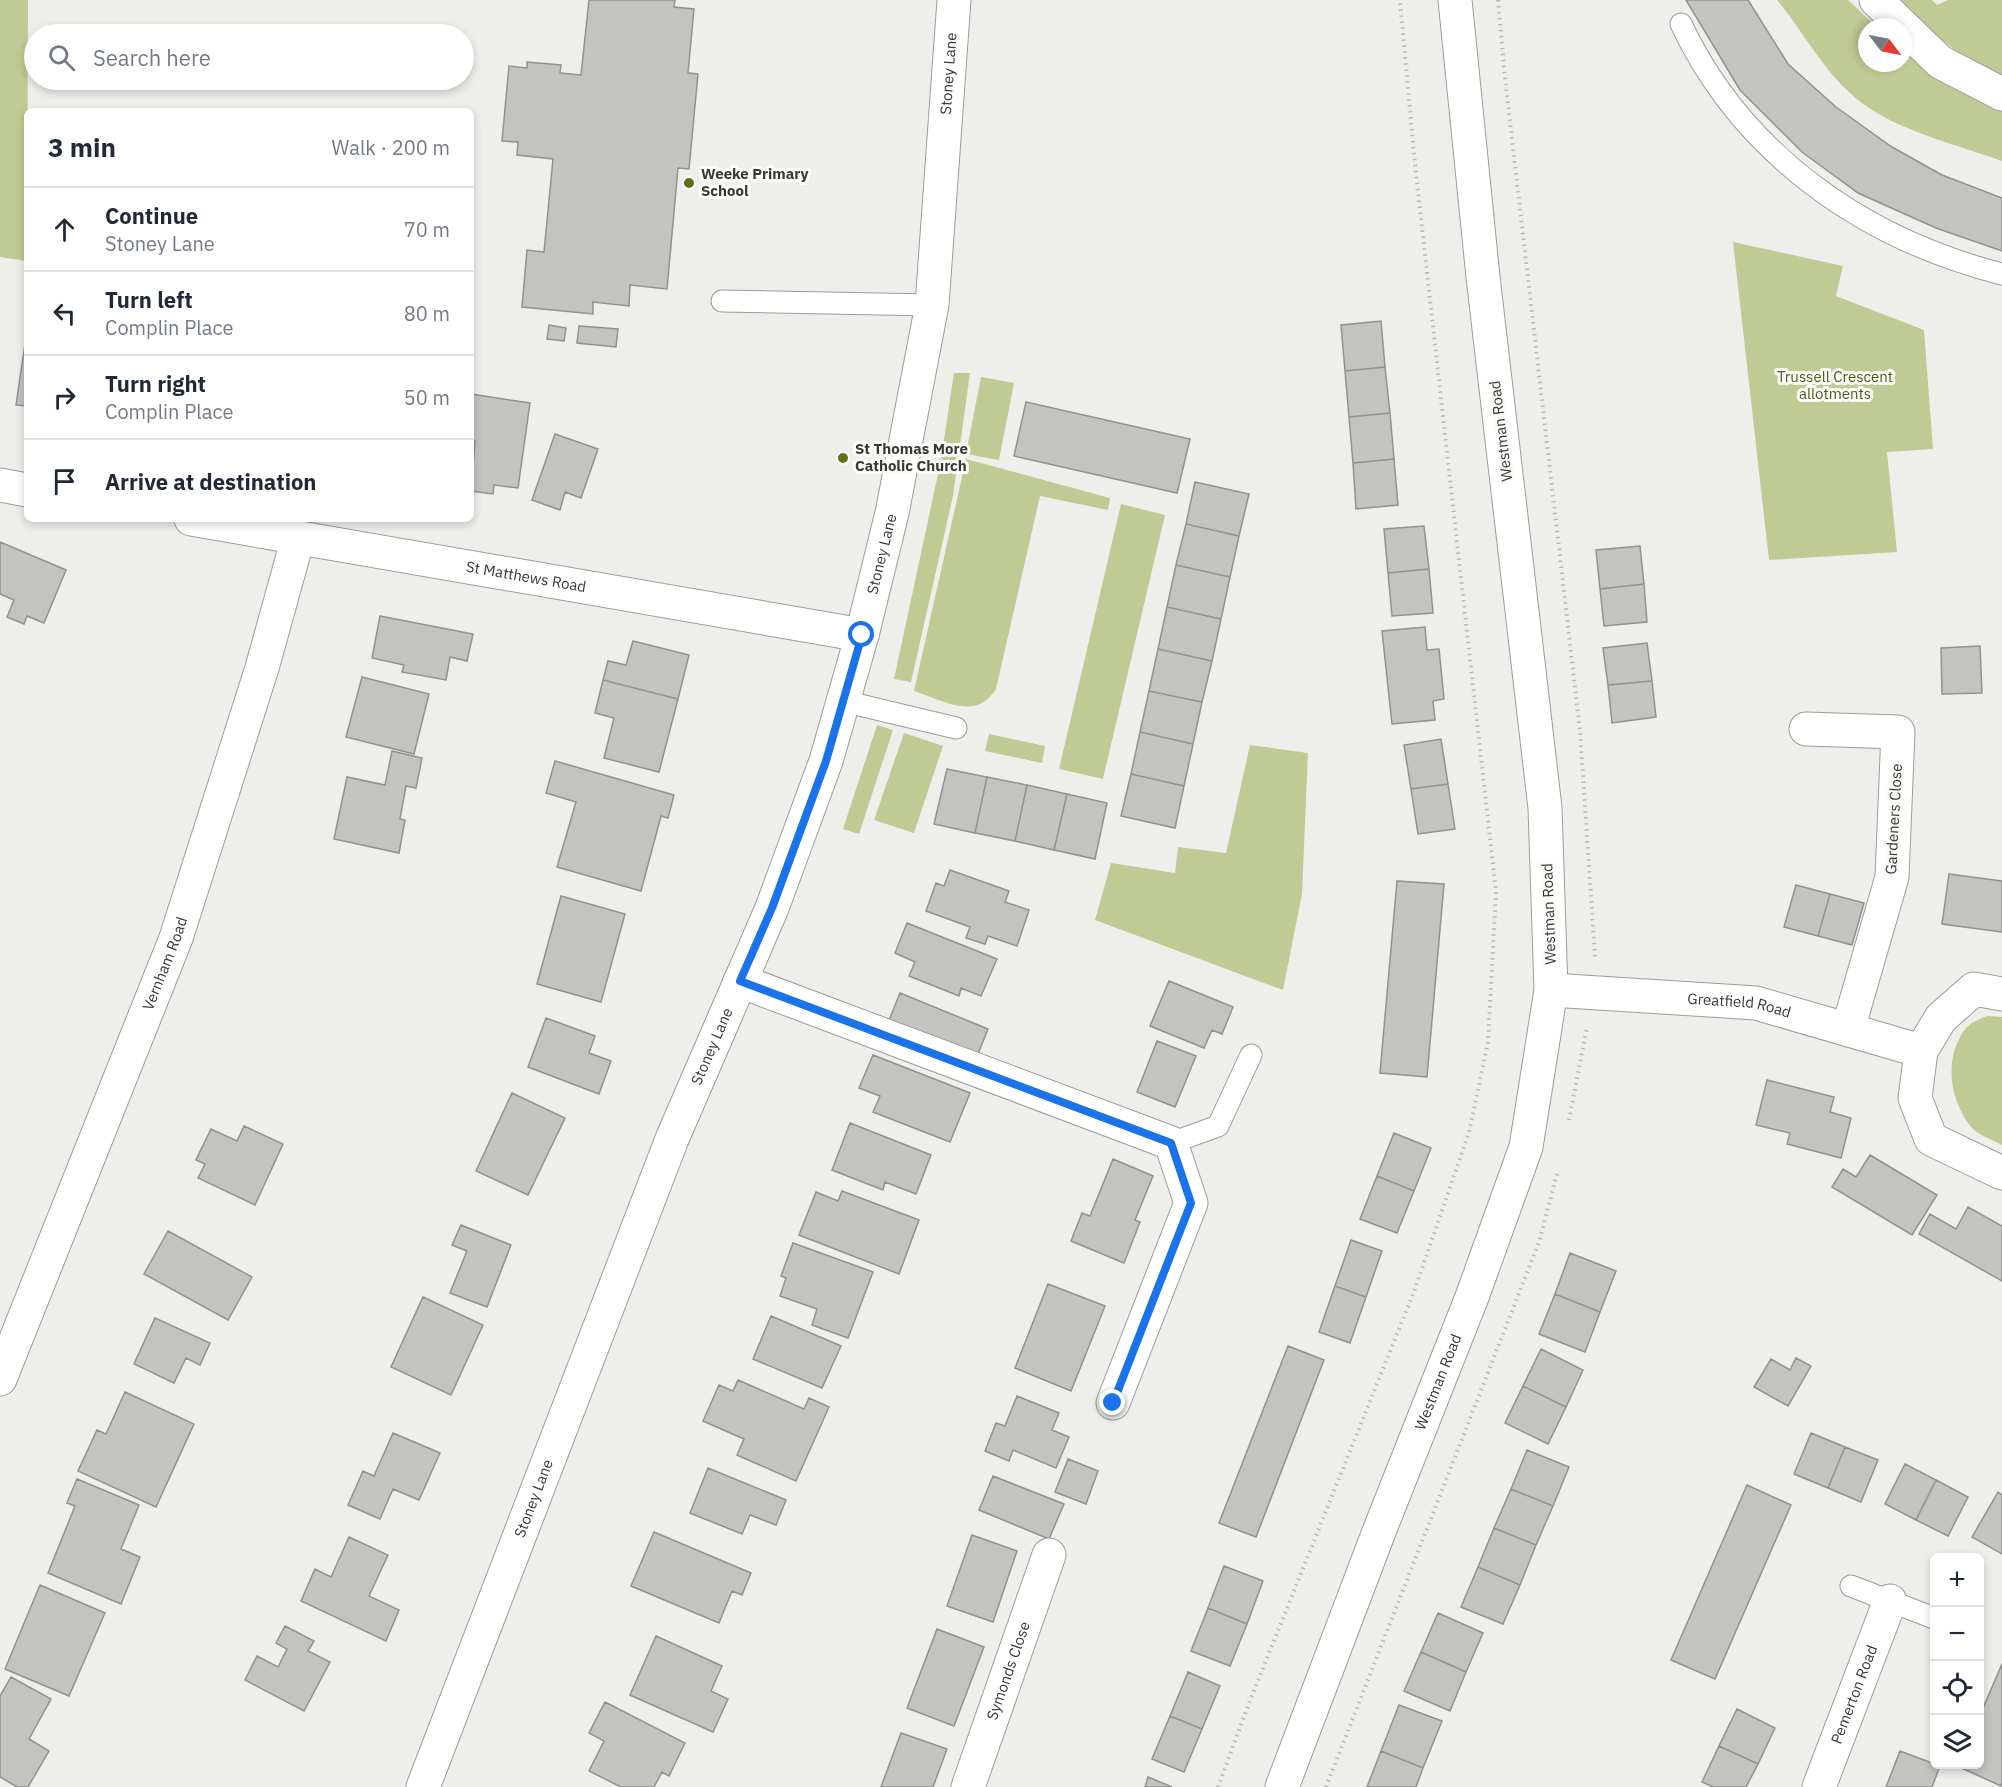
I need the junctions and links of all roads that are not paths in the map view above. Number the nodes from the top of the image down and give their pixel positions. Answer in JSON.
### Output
{"nodes":[{"id":1,"x":954,"y":0,"type":"edge"},
{"id":2,"x":1455,"y":0,"type":"edge"},
{"id":3,"x":1876,"y":0,"type":"edge"},
{"id":4,"x":1681,"y":24,"type":"dead end"},
{"id":5,"x":2002,"y":94,"type":"edge"},
{"id":6,"x":2002,"y":274,"type":"edge"},
{"id":7,"x":722,"y":301,"type":"dead end"},
{"id":8,"x":932,"y":305,"type":"junction"},
{"id":9,"x":0,"y":485,"type":"edge"},
{"id":10,"x":24,"y":489,"type":"edge"},
{"id":11,"x":208,"y":522,"type":"edge"},
{"id":12,"x":298,"y":538,"type":"junction"},
{"id":13,"x":862,"y":635,"type":"junction"},
{"id":14,"x":843,"y":701,"type":"junction"},
{"id":15,"x":956,"y":728,"type":"dead end"},
{"id":16,"x":1806,"y":729,"type":"dead end"},
{"id":17,"x":740,"y":981,"type":"junction"},
{"id":18,"x":1551,"y":990,"type":"junction"},
{"id":19,"x":2002,"y":994,"type":"edge"},
{"id":20,"x":1848,"y":1029,"type":"junction"},
{"id":21,"x":1921,"y":1052,"type":"junction"},
{"id":22,"x":1251,"y":1055,"type":"dead end"},
{"id":23,"x":1171,"y":1143,"type":"junction"},
{"id":24,"x":2002,"y":1173,"type":"edge"},
{"id":25,"x":0,"y":1378,"type":"edge"},
{"id":26,"x":1113,"y":1403,"type":"dead end"},
{"id":27,"x":1049,"y":1556,"type":"dead end"},
{"id":28,"x":1851,"y":1586,"type":"dead end"},
{"id":29,"x":1890,"y":1601,"type":"junction"},
{"id":30,"x":1930,"y":1616,"type":"edge"},
{"id":31,"x":423,"y":1787,"type":"edge"},
{"id":32,"x":968,"y":1787,"type":"edge"},
{"id":33,"x":1282,"y":1787,"type":"edge"},
{"id":34,"x":1820,"y":1787,"type":"edge"}],
"edges":[{"from":1,"to":8,"type":"street","name":"Stoney Lane"},
{"from":2,"to":18,"type":"street","name":"Westman Road"},
{"from":3,"to":5,"type":"street"},
{"from":4,"to":6,"type":"lane"},
{"from":7,"to":8,"type":"lane"},
{"from":8,"to":13,"type":"street","name":"Stoney Lane"},
{"from":9,"to":10,"type":"street"},
{"from":11,"to":12,"type":"street","name":"St Matthews Road"},
{"from":12,"to":13,"type":"street","name":"St Matthews Road"},
{"from":12,"to":25,"type":"street","name":"Vernham Road"},
{"from":13,"to":14,"type":"street","name":"Stoney Lane"},
{"from":14,"to":15,"type":"lane"},
{"from":14,"to":17,"type":"street","name":"Stoney Lane"},
{"from":16,"to":20,"type":"street","name":"Gardeners Close"},
{"from":17,"to":23,"type":"street"},
{"from":17,"to":31,"type":"street","name":"Stoney Lane"},
{"from":18,"to":20,"type":"street","name":"Greatfield Road"},
{"from":18,"to":33,"type":"street","name":"Westman Road"},
{"from":19,"to":21,"type":"street"},
{"from":20,"to":21,"type":"street","name":"Greatfield Road"},
{"from":21,"to":24,"type":"street"},
{"from":22,"to":23,"type":"lane"},
{"from":23,"to":26,"type":"street"},
{"from":27,"to":32,"type":"street","name":"Symonds Close"},
{"from":28,"to":29,"type":"lane"},
{"from":29,"to":30,"type":"lane"},
{"from":29,"to":34,"type":"street","name":"Pemerton Road"}]}
